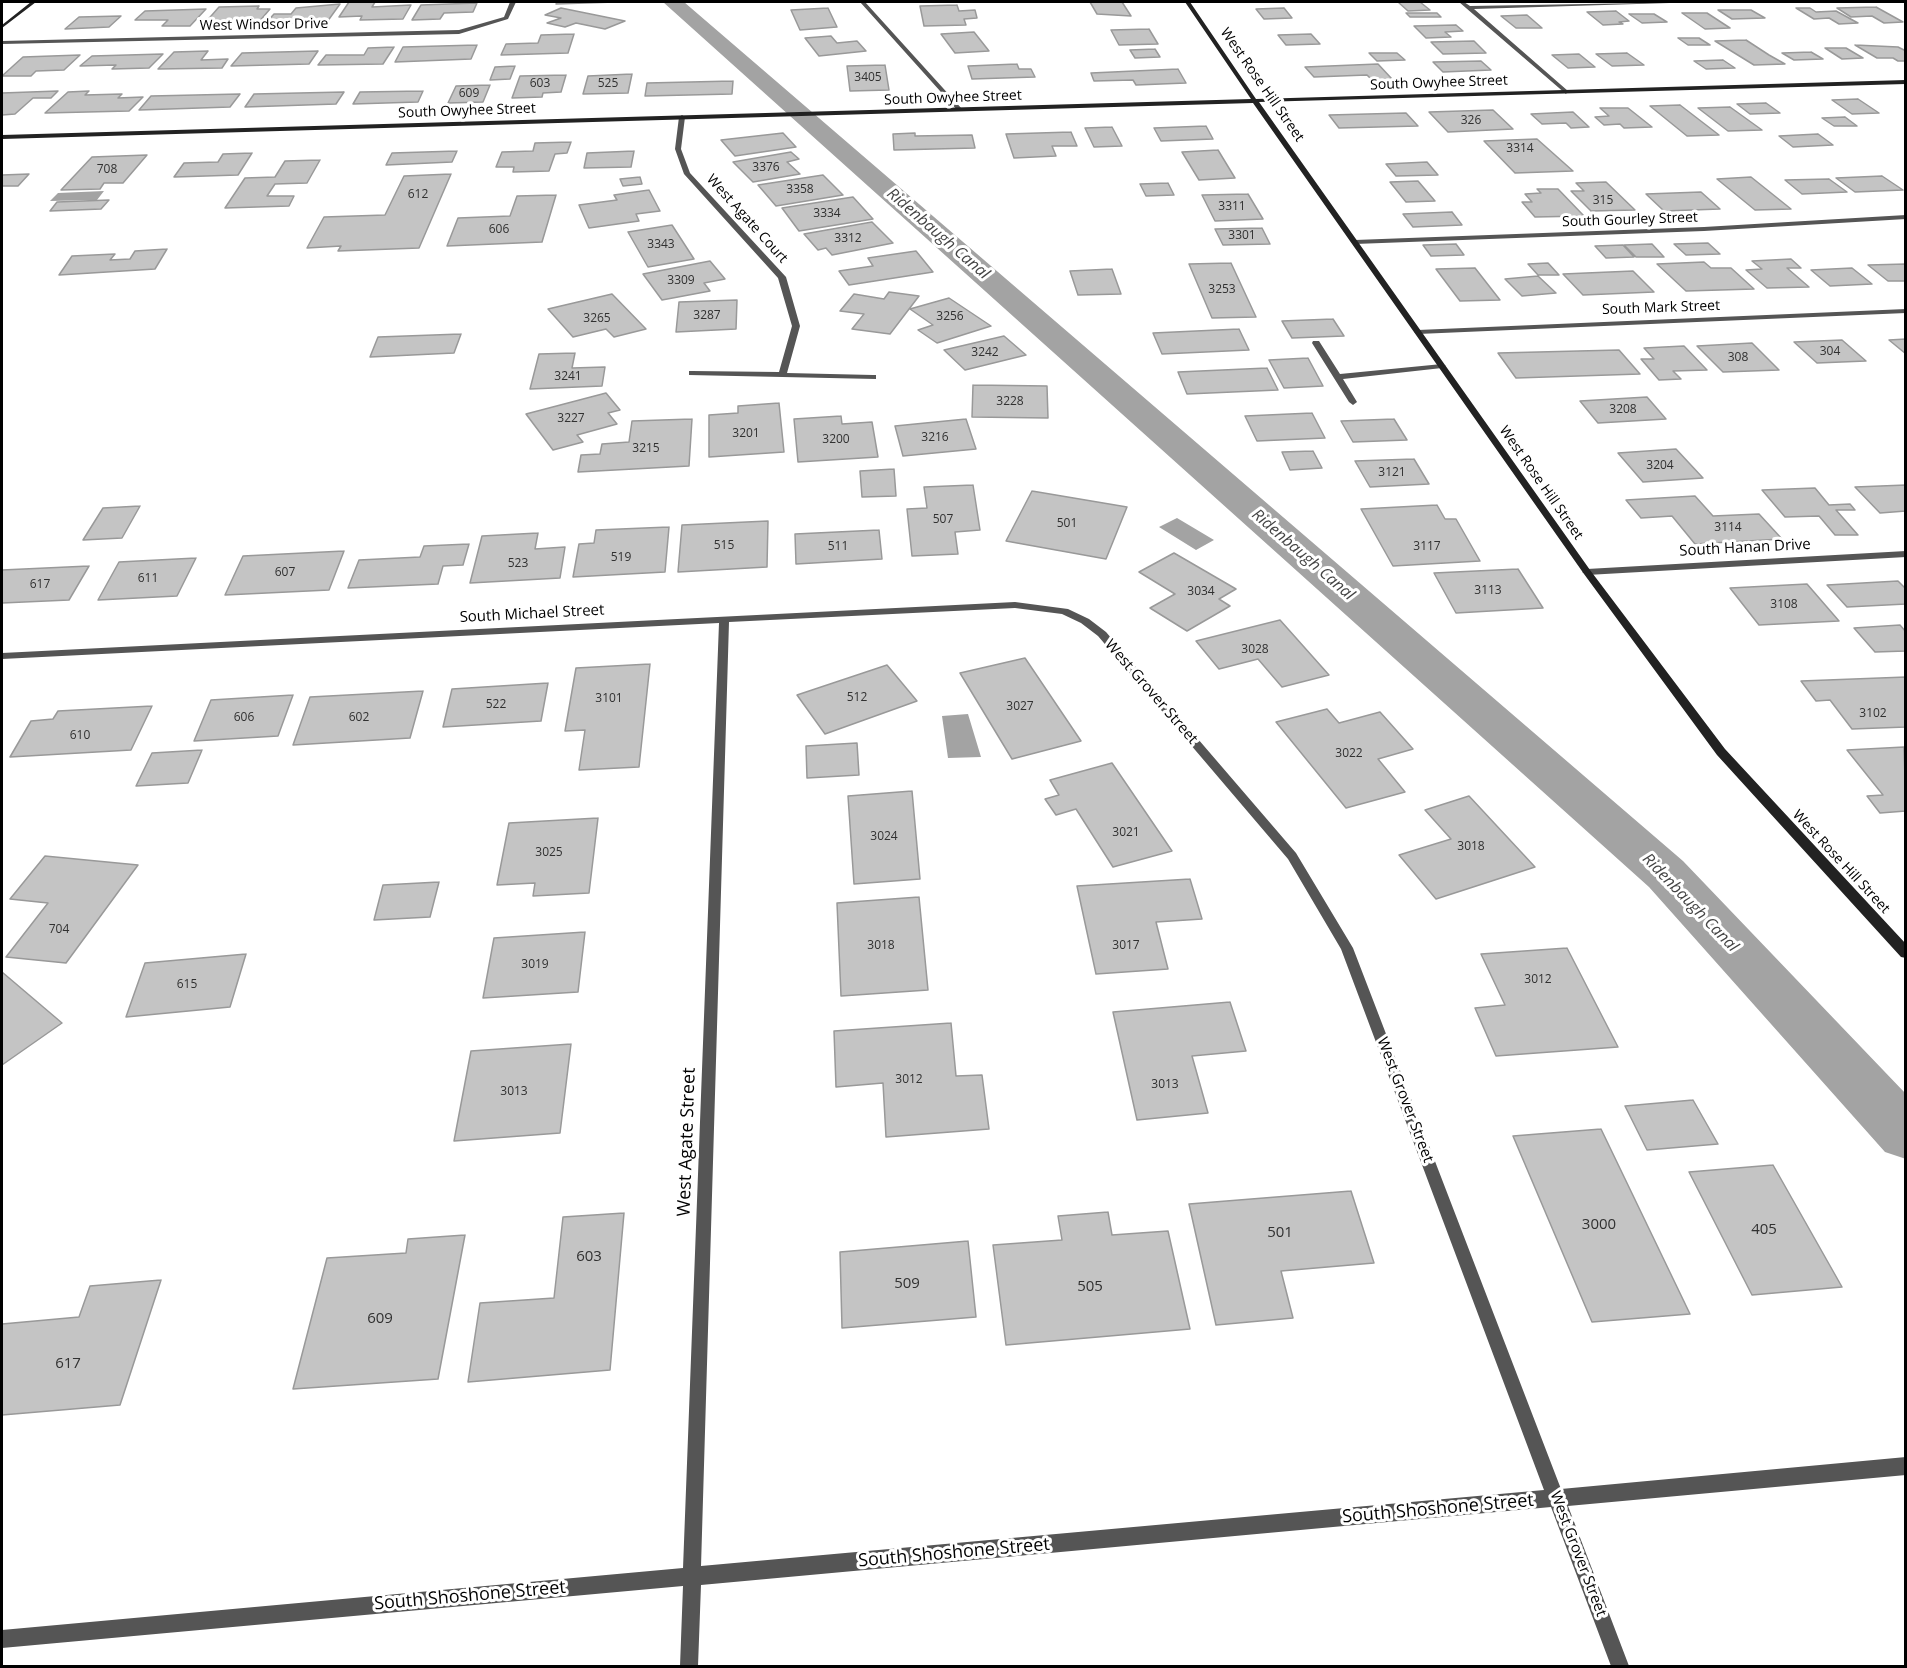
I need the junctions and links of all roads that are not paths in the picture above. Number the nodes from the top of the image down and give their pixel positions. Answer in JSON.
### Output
{"nodes":[{"id":1,"x":33,"y":2,"type":"edge"},
{"id":2,"x":513,"y":2,"type":"edge"},
{"id":3,"x":863,"y":2,"type":"edge"},
{"id":4,"x":1188,"y":2,"type":"edge"},
{"id":5,"x":1462,"y":2,"type":"edge"},
{"id":6,"x":1699,"y":2,"type":"edge"},
{"id":7,"x":1469,"y":8,"type":"junction"},
{"id":8,"x":2,"y":27,"type":"edge"},
{"id":9,"x":2,"y":43,"type":"edge"},
{"id":10,"x":1905,"y":82,"type":"edge"},
{"id":11,"x":1566,"y":92,"type":"junction"},
{"id":12,"x":1255,"y":101,"type":"junction"},
{"id":13,"x":960,"y":110,"type":"junction"},
{"id":14,"x":682,"y":117,"type":"junction"},
{"id":15,"x":2,"y":137,"type":"edge"},
{"id":16,"x":1905,"y":217,"type":"edge"},
{"id":17,"x":1355,"y":242,"type":"junction"},
{"id":18,"x":1905,"y":311,"type":"edge"},
{"id":19,"x":1418,"y":332,"type":"junction"},
{"id":20,"x":1316,"y":343,"type":"dead end"},
{"id":21,"x":1443,"y":366,"type":"junction"},
{"id":22,"x":692,"y":373,"type":"dead end"},
{"id":23,"x":782,"y":375,"type":"junction"},
{"id":24,"x":1338,"y":377,"type":"junction"},
{"id":25,"x":873,"y":378,"type":"dead end"},
{"id":26,"x":1353,"y":402,"type":"dead end"},
{"id":27,"x":1905,"y":554,"type":"edge"},
{"id":28,"x":1587,"y":572,"type":"junction"},
{"id":29,"x":1065,"y":611,"type":"joint"},
{"id":30,"x":724,"y":619,"type":"junction"},
{"id":31,"x":2,"y":656,"type":"edge"},
{"id":32,"x":1905,"y":953,"type":"edge"},
{"id":33,"x":1905,"y":1466,"type":"edge"},
{"id":34,"x":1557,"y":1498,"type":"junction"},
{"id":35,"x":691,"y":1576,"type":"junction"},
{"id":36,"x":2,"y":1639,"type":"edge"},
{"id":37,"x":689,"y":1666,"type":"edge"},
{"id":38,"x":1620,"y":1666,"type":"edge"}],
"edges":[{"from":1,"to":8,"type":"street"},
{"from":2,"to":9,"type":"street","name":"West Windsor Drive"},
{"from":3,"to":13,"type":"street"},
{"from":4,"to":12,"type":"street","name":"West Rose Hill Street"},
{"from":5,"to":7,"type":"street"},
{"from":6,"to":7,"type":"street"},
{"from":7,"to":11,"type":"street"},
{"from":10,"to":11,"type":"street","name":"South Owyhee Street"},
{"from":11,"to":12,"type":"street","name":"South Owyhee Street"},
{"from":12,"to":13,"type":"street","name":"South Owyhee Street"},
{"from":12,"to":17,"type":"street","name":"West Rose Hill Street"},
{"from":13,"to":14,"type":"street","name":"South Owyhee Street"},
{"from":14,"to":15,"type":"street","name":"South Owyhee Street"},
{"from":14,"to":23,"type":"street","name":"West Agate Court"},
{"from":16,"to":17,"type":"street","name":"South Gourley Street"},
{"from":17,"to":19,"type":"street","name":"West Rose Hill Street"},
{"from":18,"to":19,"type":"street","name":"South Mark Street"},
{"from":19,"to":21,"type":"street","name":"West Rose Hill Street"},
{"from":20,"to":24,"type":"street"},
{"from":21,"to":24,"type":"street"},
{"from":21,"to":28,"type":"street","name":"West Rose Hill Street"},
{"from":22,"to":23,"type":"street"},
{"from":23,"to":25,"type":"street"},
{"from":24,"to":26,"type":"street"},
{"from":27,"to":28,"type":"street","name":"South Hanan Drive"},
{"from":28,"to":32,"type":"street","name":"West Rose Hill Street"},
{"from":29,"to":30,"type":"street","name":"South Michael Street"},
{"from":29,"to":34,"type":"street","name":"West Grover Street"},
{"from":30,"to":31,"type":"street","name":"South Michael Street"},
{"from":30,"to":35,"type":"street","name":"West Agate Street"},
{"from":33,"to":34,"type":"street","name":"South Shoshone Street"},
{"from":34,"to":35,"type":"street","name":"South Shoshone Street"},
{"from":34,"to":38,"type":"street","name":"West Grover Street"},
{"from":35,"to":36,"type":"street","name":"South Shoshone Street"},
{"from":35,"to":37,"type":"street","name":"West Agate Street"}]}
